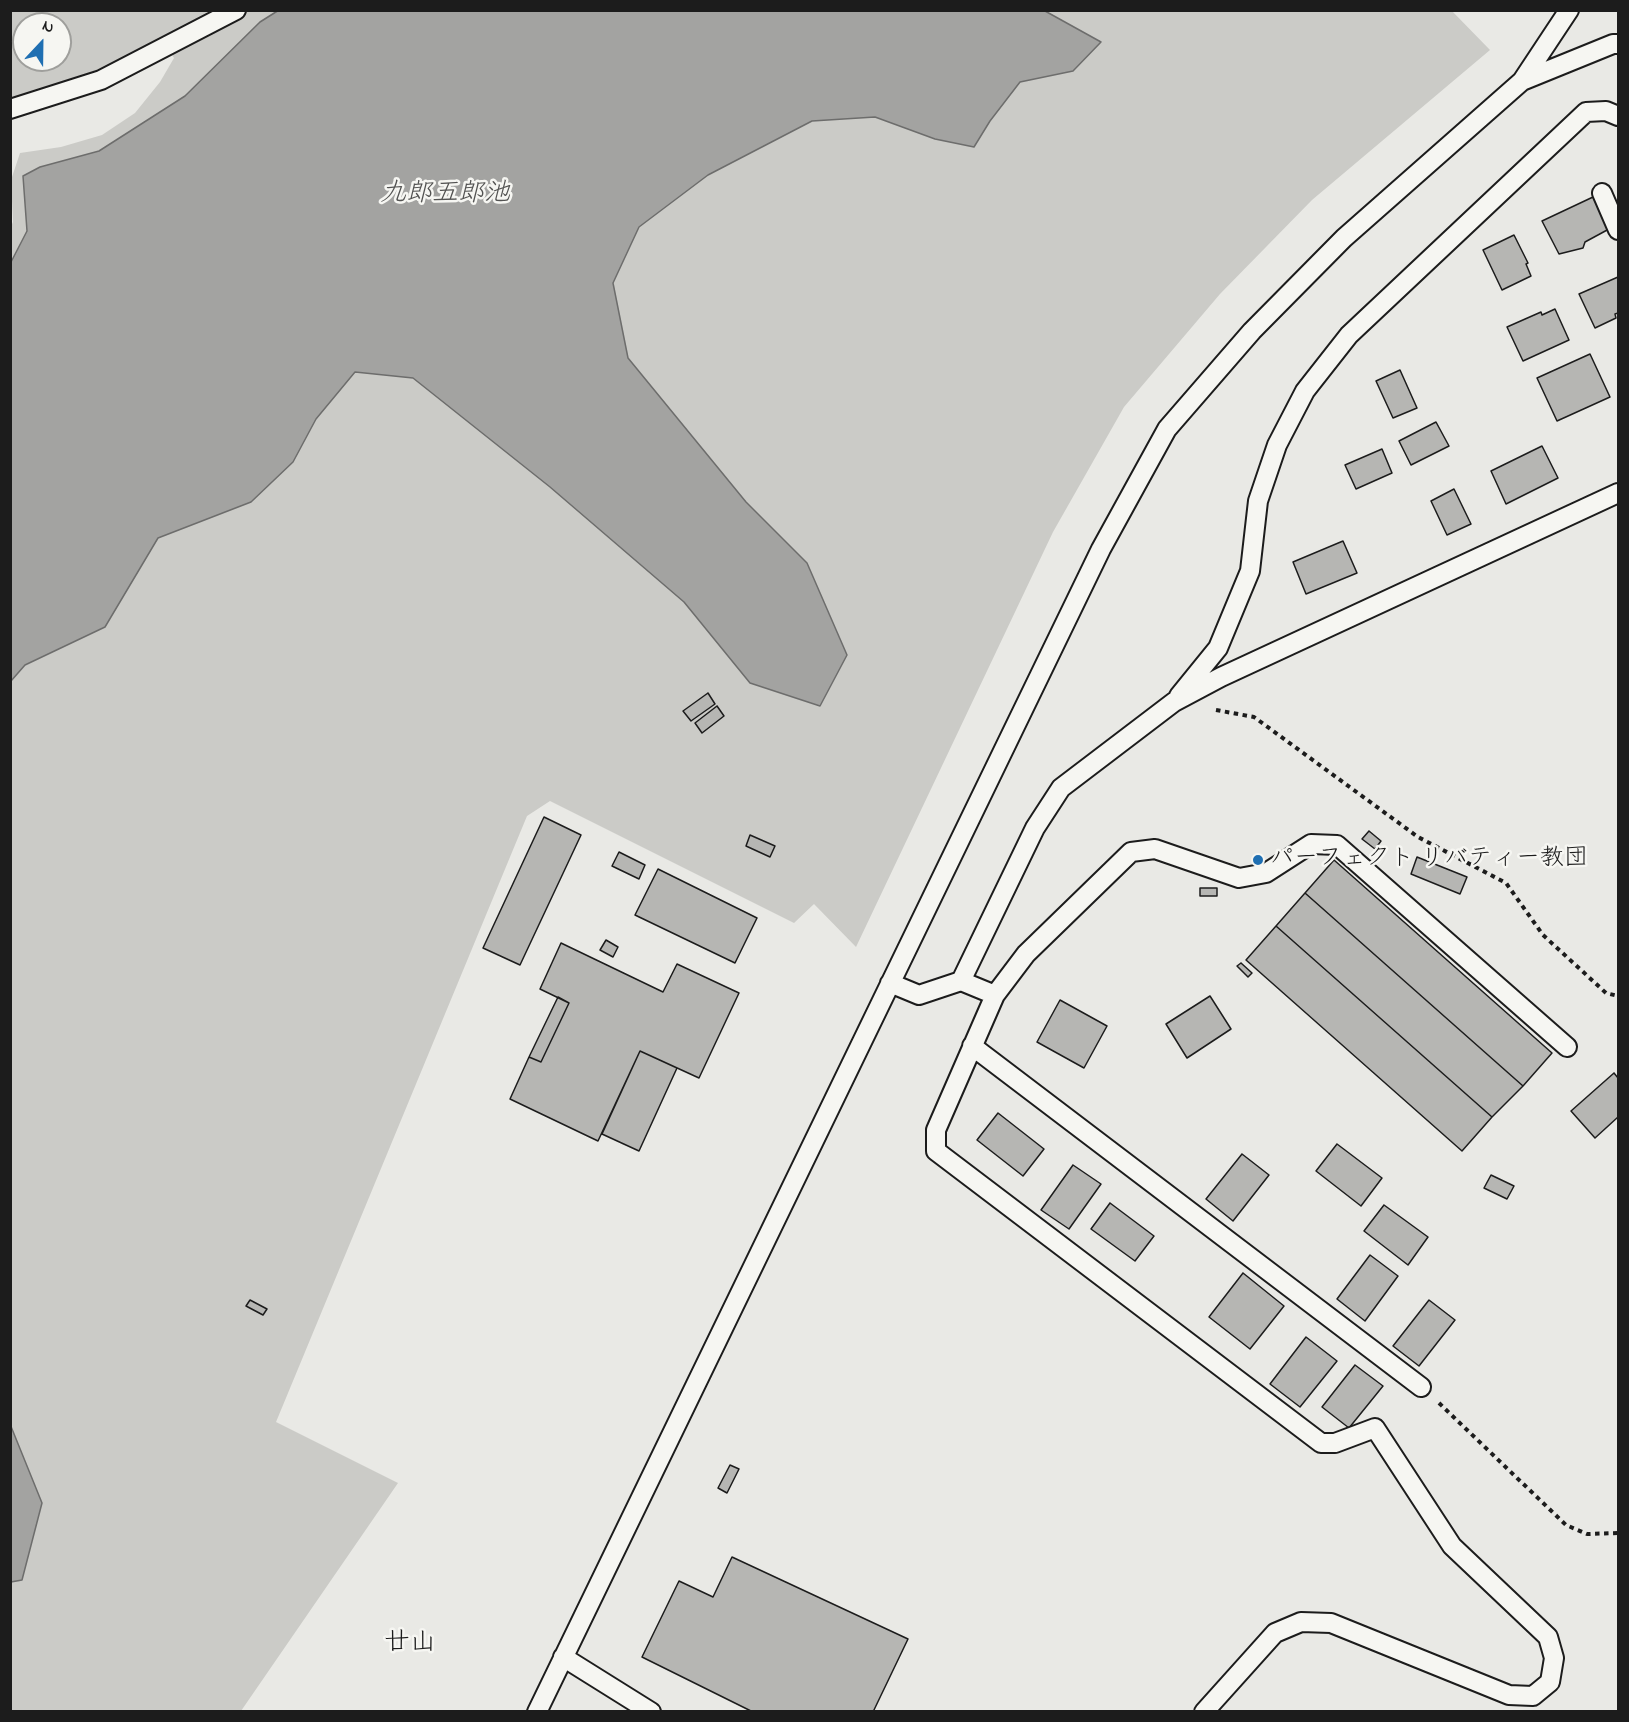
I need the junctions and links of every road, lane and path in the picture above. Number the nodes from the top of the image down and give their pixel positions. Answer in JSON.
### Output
{"nodes":[{"id":1,"x":236,"y":10,"type":"edge"},
{"id":2,"x":1569,"y":10,"type":"edge"},
{"id":3,"x":1618,"y":44,"type":"edge"},
{"id":4,"x":1522,"y":81,"type":"junction"},
{"id":5,"x":10,"y":109,"type":"edge"},
{"id":6,"x":1618,"y":116,"type":"edge"},
{"id":7,"x":1602,"y":193,"type":"dead end"},
{"id":8,"x":1618,"y":230,"type":"edge"},
{"id":9,"x":1618,"y":494,"type":"edge"},
{"id":10,"x":1174,"y":702,"type":"junction"},
{"id":11,"x":960,"y":981,"type":"junction"},
{"id":12,"x":890,"y":983,"type":"junction"},
{"id":13,"x":995,"y":995,"type":"junction"},
{"id":14,"x":1618,"y":996,"type":"edge"},
{"id":15,"x":972,"y":1046,"type":"junction"},
{"id":16,"x":1567,"y":1047,"type":"dead end"},
{"id":17,"x":1421,"y":1387,"type":"joint"},
{"id":18,"x":1618,"y":1533,"type":"edge"},
{"id":19,"x":563,"y":1657,"type":"junction"},
{"id":20,"x":537,"y":1712,"type":"edge"},
{"id":21,"x":651,"y":1712,"type":"edge"},
{"id":22,"x":1204,"y":1712,"type":"edge"}],
"edges":[{"from":1,"to":5,"type":"lane"},
{"from":2,"to":4,"type":"lane"},
{"from":3,"to":4,"type":"lane"},
{"from":4,"to":12,"type":"lane"},
{"from":6,"to":10,"type":"lane"},
{"from":7,"to":8,"type":"lane"},
{"from":9,"to":10,"type":"lane"},
{"from":10,"to":11,"type":"lane"},
{"from":10,"to":14,"type":"path"},
{"from":11,"to":12,"type":"lane"},
{"from":11,"to":13,"type":"lane"},
{"from":12,"to":19,"type":"lane"},
{"from":13,"to":15,"type":"lane"},
{"from":13,"to":16,"type":"lane"},
{"from":15,"to":17,"type":"lane"},
{"from":15,"to":22,"type":"lane"},
{"from":17,"to":18,"type":"path"},
{"from":19,"to":20,"type":"lane"},
{"from":19,"to":21,"type":"lane"}]}
